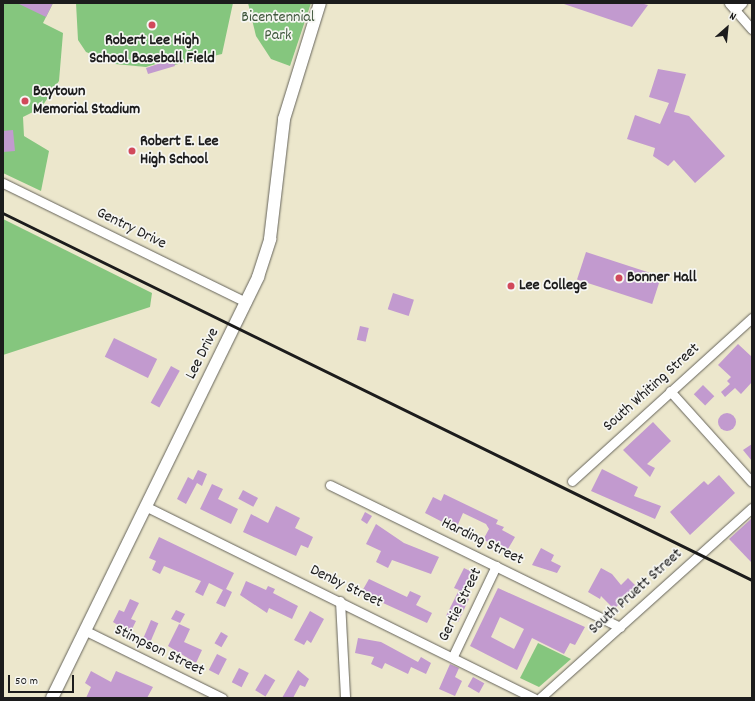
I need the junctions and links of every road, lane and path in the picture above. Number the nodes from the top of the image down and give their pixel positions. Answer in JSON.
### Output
{"nodes":[{"id":1,"x":320,"y":3,"type":"edge"},
{"id":2,"x":742,"y":3,"type":"edge"},
{"id":3,"x":732,"y":6,"type":"edge"},
{"id":4,"x":752,"y":29,"type":"edge"},
{"id":5,"x":3,"y":184,"type":"edge"},
{"id":6,"x":246,"y":302,"type":"junction"},
{"id":7,"x":750,"y":324,"type":"edge"},
{"id":8,"x":670,"y":391,"type":"junction"},
{"id":9,"x":572,"y":481,"type":"dead end"},
{"id":10,"x":752,"y":482,"type":"edge"},
{"id":11,"x":330,"y":485,"type":"dead end"},
{"id":12,"x":145,"y":506,"type":"junction"},
{"id":13,"x":752,"y":508,"type":"edge"},
{"id":14,"x":496,"y":566,"type":"junction"},
{"id":15,"x":340,"y":601,"type":"junction"},
{"id":16,"x":620,"y":626,"type":"junction"},
{"id":17,"x":84,"y":630,"type":"junction"},
{"id":18,"x":453,"y":656,"type":"junction"},
{"id":19,"x":52,"y":698,"type":"edge"},
{"id":20,"x":222,"y":698,"type":"edge"},
{"id":21,"x":345,"y":698,"type":"edge"},
{"id":22,"x":534,"y":698,"type":"edge"},
{"id":23,"x":540,"y":698,"type":"edge"}],
"edges":[{"from":1,"to":6,"type":"main road","name":"Lee Drive"},
{"from":2,"to":3,"type":"street"},
{"from":3,"to":4,"type":"street"},
{"from":5,"to":6,"type":"street","name":"Gentry Drive"},
{"from":6,"to":12,"type":"main road","name":"Lee Drive"},
{"from":7,"to":8,"type":"street","name":"South Whiting Street"},
{"from":8,"to":9,"type":"street","name":"South Whiting Street"},
{"from":8,"to":10,"type":"street"},
{"from":11,"to":14,"type":"street","name":"Harding Street"},
{"from":12,"to":15,"type":"street","name":"Denby Street"},
{"from":12,"to":17,"type":"main road","name":"Lee Drive"},
{"from":13,"to":16,"type":"street","name":"South Pruett Street"},
{"from":14,"to":16,"type":"street","name":"Harding Street"},
{"from":14,"to":18,"type":"street","name":"Gertie Street"},
{"from":15,"to":18,"type":"street","name":"Denby Street"},
{"from":15,"to":21,"type":"street"},
{"from":16,"to":23,"type":"street","name":"South Pruett Street"},
{"from":17,"to":19,"type":"main road","name":"Lee Drive"},
{"from":17,"to":20,"type":"street","name":"Stimpson Street"},
{"from":18,"to":22,"type":"street","name":"Denby Street"}]}
